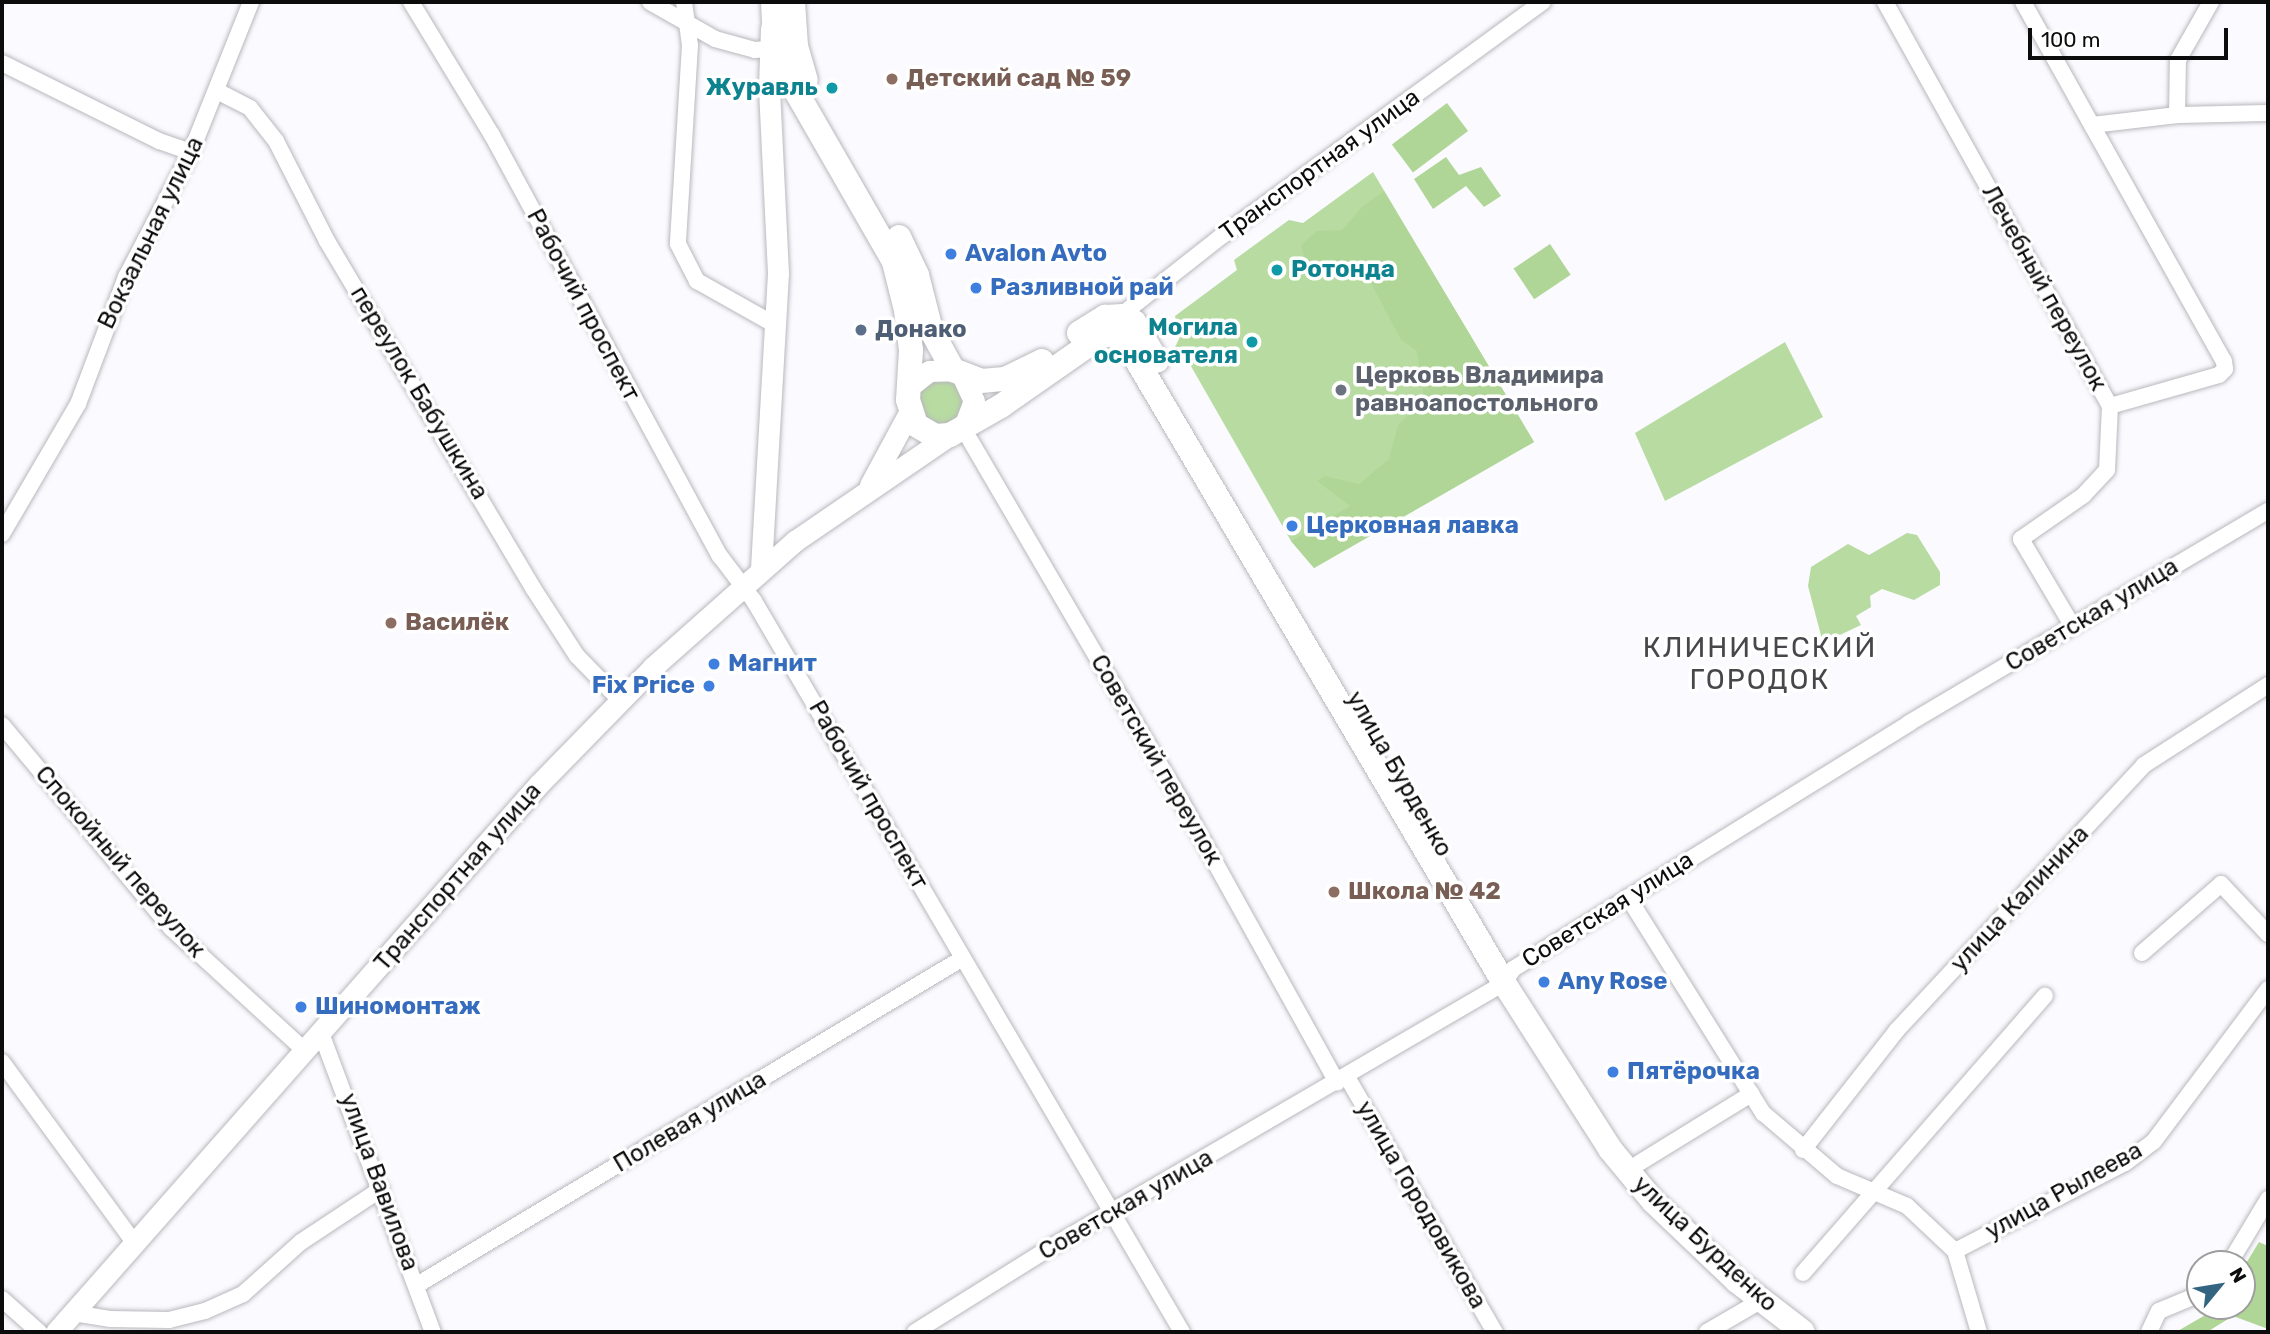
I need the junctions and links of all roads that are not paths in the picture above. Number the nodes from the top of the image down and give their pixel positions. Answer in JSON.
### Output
{"nodes":[{"id":1,"x":251,"y":2,"type":"edge"},
{"id":2,"x":411,"y":2,"type":"edge"},
{"id":3,"x":650,"y":2,"type":"edge"},
{"id":4,"x":684,"y":2,"type":"edge"},
{"id":5,"x":1543,"y":2,"type":"edge"},
{"id":6,"x":1885,"y":2,"type":"edge"},
{"id":7,"x":2023,"y":2,"type":"edge"},
{"id":8,"x":2211,"y":2,"type":"edge"},
{"id":9,"x":780,"y":5,"type":"edge"},
{"id":10,"x":684,"y":21,"type":"junction"},
{"id":11,"x":781,"y":48,"type":"junction"},
{"id":12,"x":2,"y":63,"type":"edge"},
{"id":13,"x":217,"y":91,"type":"junction"},
{"id":14,"x":2268,"y":113,"type":"edge"},
{"id":15,"x":2177,"y":115,"type":"junction"},
{"id":16,"x":2092,"y":125,"type":"junction"},
{"id":17,"x":191,"y":152,"type":"junction"},
{"id":18,"x":1112,"y":325,"type":"junction"},
{"id":19,"x":777,"y":326,"type":"junction"},
{"id":20,"x":958,"y":374,"type":"junction"},
{"id":21,"x":911,"y":386,"type":"junction"},
{"id":22,"x":2110,"y":406,"type":"junction"},
{"id":23,"x":909,"y":413,"type":"junction"},
{"id":24,"x":961,"y":434,"type":"junction"},
{"id":25,"x":867,"y":489,"type":"junction"},
{"id":26,"x":2268,"y":511,"type":"edge"},
{"id":27,"x":2,"y":534,"type":"edge"},
{"id":28,"x":761,"y":568,"type":"junction"},
{"id":29,"x":743,"y":583,"type":"junction"},
{"id":30,"x":2073,"y":627,"type":"junction"},
{"id":31,"x":2268,"y":685,"type":"edge"},
{"id":32,"x":620,"y":700,"type":"junction"},
{"id":33,"x":2,"y":725,"type":"edge"},
{"id":34,"x":1628,"y":897,"type":"junction"},
{"id":35,"x":2268,"y":934,"type":"edge"},
{"id":36,"x":2142,"y":953,"type":"dead end"},
{"id":37,"x":963,"y":958,"type":"junction"},
{"id":38,"x":1508,"y":976,"type":"junction"},
{"id":39,"x":2268,"y":989,"type":"edge"},
{"id":40,"x":2045,"y":996,"type":"dead end"},
{"id":41,"x":321,"y":1033,"type":"junction"},
{"id":42,"x":305,"y":1051,"type":"junction"},
{"id":43,"x":2,"y":1062,"type":"edge"},
{"id":44,"x":1342,"y":1080,"type":"junction"},
{"id":45,"x":1751,"y":1094,"type":"junction"},
{"id":46,"x":1802,"y":1150,"type":"junction"},
{"id":47,"x":1639,"y":1163,"type":"junction"},
{"id":48,"x":381,"y":1189,"type":"junction"},
{"id":49,"x":1872,"y":1191,"type":"junction"},
{"id":50,"x":2268,"y":1199,"type":"edge"},
{"id":51,"x":1114,"y":1213,"type":"junction"},
{"id":52,"x":134,"y":1241,"type":"junction"},
{"id":53,"x":2237,"y":1250,"type":"edge"},
{"id":54,"x":1955,"y":1251,"type":"junction"},
{"id":55,"x":1803,"y":1273,"type":"dead end"},
{"id":56,"x":417,"y":1285,"type":"junction"},
{"id":57,"x":2,"y":1299,"type":"edge"},
{"id":58,"x":1762,"y":1300,"type":"junction"},
{"id":59,"x":2186,"y":1300,"type":"edge"},
{"id":60,"x":73,"y":1313,"type":"junction"},
{"id":61,"x":171,"y":1326,"type":"edge"},
{"id":62,"x":39,"y":1332,"type":"edge"},
{"id":63,"x":56,"y":1332,"type":"edge"},
{"id":64,"x":433,"y":1332,"type":"edge"},
{"id":65,"x":915,"y":1332,"type":"edge"},
{"id":66,"x":1182,"y":1332,"type":"edge"},
{"id":67,"x":1495,"y":1332,"type":"edge"},
{"id":68,"x":1707,"y":1332,"type":"edge"},
{"id":69,"x":1803,"y":1332,"type":"edge"},
{"id":70,"x":1824,"y":1332,"type":"edge"},
{"id":71,"x":1979,"y":1332,"type":"edge"},
{"id":72,"x":2149,"y":1332,"type":"edge"}],
"edges":[{"from":1,"to":13,"type":"street","name":"Вокзальная улица"},
{"from":2,"to":29,"type":"street","name":"Рабочий проспект"},
{"from":3,"to":10,"type":"street"},
{"from":4,"to":10,"type":"street"},
{"from":5,"to":18,"type":"street","name":"Транспортная улица"},
{"from":6,"to":22,"type":"street","name":"Лечебный переулок"},
{"from":7,"to":16,"type":"street"},
{"from":8,"to":15,"type":"street"},
{"from":9,"to":11,"type":"main road"},
{"from":10,"to":11,"type":"street"},
{"from":10,"to":19,"type":"street"},
{"from":11,"to":19,"type":"main road"},
{"from":11,"to":20,"type":"main road"},
{"from":11,"to":21,"type":"main road","name":"Транспортная улица"},
{"from":12,"to":17,"type":"street"},
{"from":13,"to":17,"type":"street","name":"Вокзальная улица"},
{"from":13,"to":32,"type":"street","name":"переулок Бабушкина"},
{"from":14,"to":15,"type":"street"},
{"from":15,"to":16,"type":"street"},
{"from":16,"to":22,"type":"street"},
{"from":17,"to":27,"type":"street","name":"Вокзальная улица"},
{"from":18,"to":20,"type":"main road"},
{"from":18,"to":24,"type":"main road"},
{"from":18,"to":38,"type":"main road","name":"улица Бурденко"},
{"from":19,"to":28,"type":"main road"},
{"from":20,"to":21,"type":"main road"},
{"from":20,"to":24,"type":"main road"},
{"from":21,"to":23,"type":"main road","name":"Транспортная улица"},
{"from":22,"to":30,"type":"street","name":"Лечебный переулок"},
{"from":23,"to":24,"type":"main road"},
{"from":23,"to":25,"type":"main road","name":"Транспортная улица"},
{"from":24,"to":25,"type":"main road","name":"Транспортная улица"},
{"from":24,"to":44,"type":"street","name":"Советский переулок"},
{"from":25,"to":28,"type":"main road","name":"Транспортная улица"},
{"from":26,"to":30,"type":"street","name":"Советская улица"},
{"from":28,"to":29,"type":"main road","name":"Транспортная улица"},
{"from":29,"to":32,"type":"main road","name":"Транспортная улица"},
{"from":29,"to":37,"type":"street","name":"Рабочий проспект"},
{"from":30,"to":34,"type":"street","name":"Советская улица"},
{"from":31,"to":46,"type":"street","name":"улица Калинина"},
{"from":32,"to":41,"type":"main road","name":"Транспортная улица"},
{"from":33,"to":42,"type":"street","name":"Спокойный переулок"},
{"from":34,"to":38,"type":"street","name":"Советская улица"},
{"from":34,"to":45,"type":"street"},
{"from":35,"to":36,"type":"street"},
{"from":37,"to":51,"type":"street","name":"Рабочий проспект"},
{"from":37,"to":56,"type":"street","name":"Полевая улица"},
{"from":38,"to":44,"type":"street","name":"Советская улица"},
{"from":38,"to":47,"type":"main road","name":"улица Бурденко"},
{"from":38,"to":58,"type":"main road","name":"улица Бурденко"},
{"from":39,"to":54,"type":"street","name":"улица Рылеева"},
{"from":40,"to":49,"type":"street"},
{"from":41,"to":42,"type":"main road","name":"Транспортная улица"},
{"from":41,"to":48,"type":"street","name":"улица Вавилова"},
{"from":42,"to":52,"type":"main road","name":"Транспортная улица"},
{"from":43,"to":52,"type":"street"},
{"from":44,"to":51,"type":"street","name":"Советская улица"},
{"from":44,"to":67,"type":"street","name":"улица Городовикова"},
{"from":45,"to":46,"type":"street"},
{"from":45,"to":47,"type":"street"},
{"from":46,"to":49,"type":"street"},
{"from":47,"to":70,"type":"main road","name":"улица Бурденко"},
{"from":48,"to":56,"type":"street","name":"улица Вавилова"},
{"from":48,"to":61,"type":"street"},
{"from":49,"to":54,"type":"street"},
{"from":49,"to":55,"type":"street"},
{"from":50,"to":53,"type":"street"},
{"from":51,"to":65,"type":"street","name":"Советская улица"},
{"from":51,"to":66,"type":"street","name":"Рабочий проспект"},
{"from":52,"to":60,"type":"main road","name":"Транспортная улица"},
{"from":54,"to":71,"type":"street","name":"улица Рылеева"},
{"from":56,"to":64,"type":"street","name":"улица Вавилова"},
{"from":57,"to":62,"type":"street"},
{"from":58,"to":68,"type":"street"},
{"from":58,"to":69,"type":"main road","name":"улица Бурденко"},
{"from":59,"to":72,"type":"street"},
{"from":60,"to":61,"type":"street"},
{"from":60,"to":63,"type":"main road","name":"Транспортная улица"}]}
